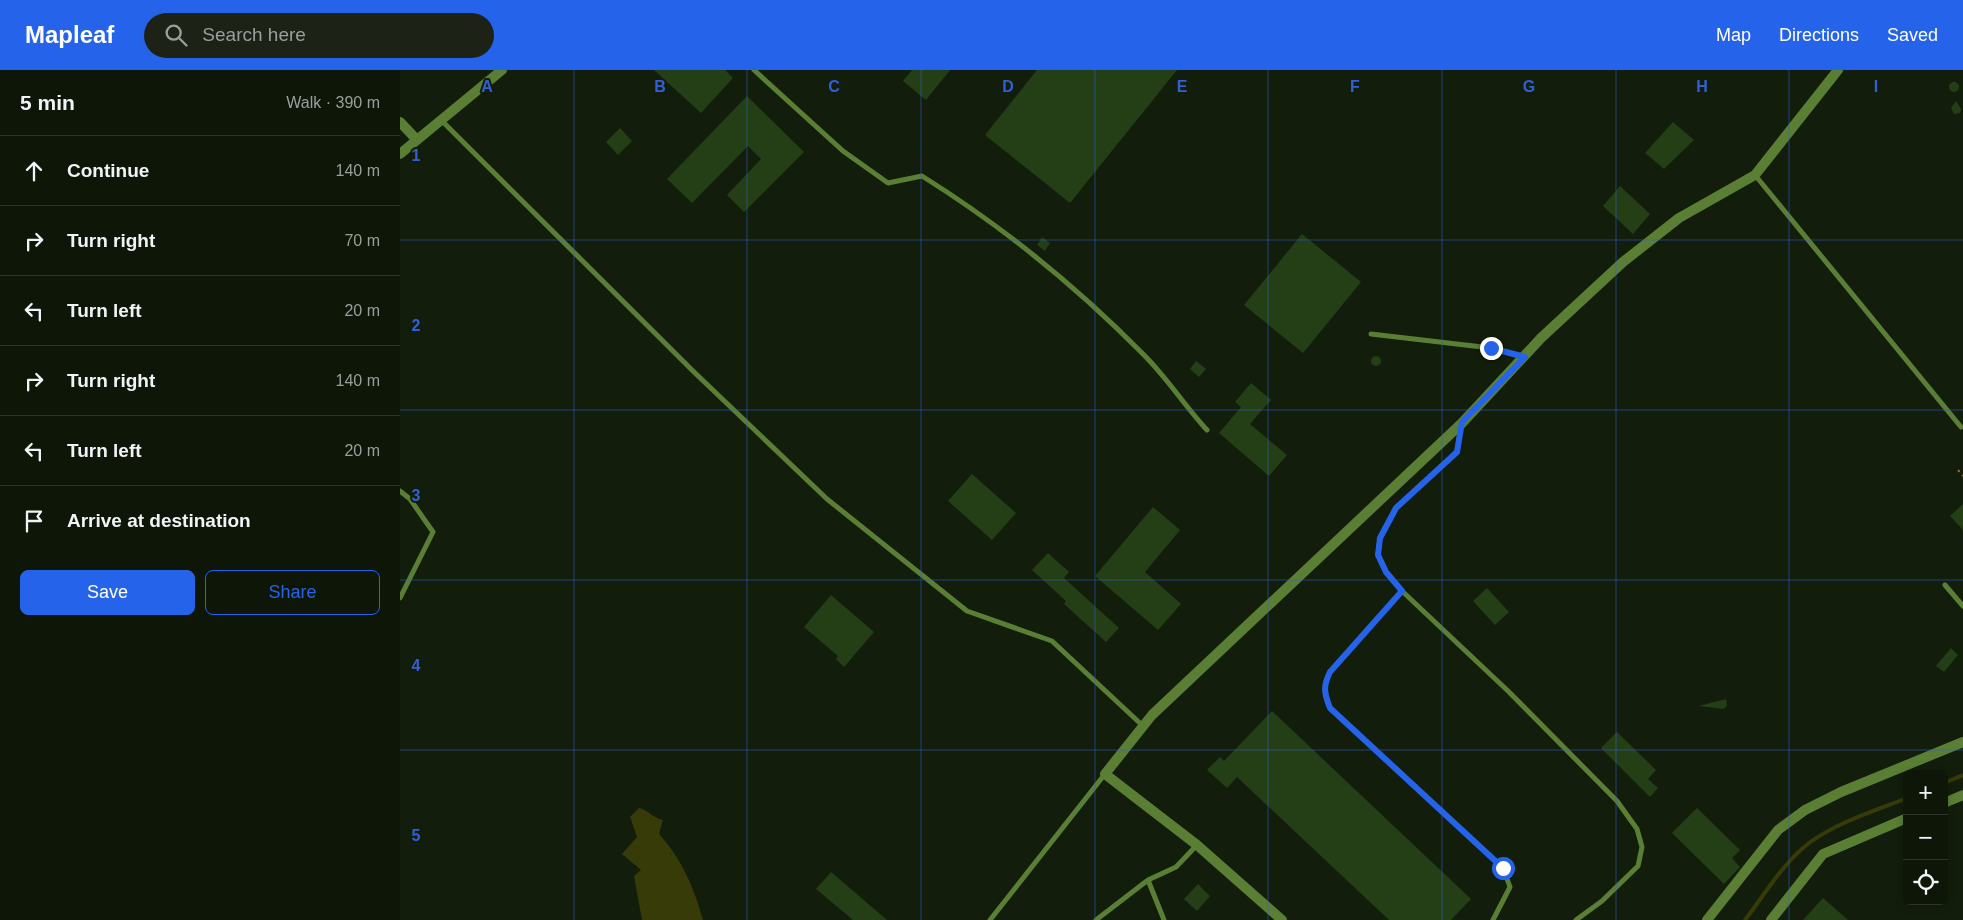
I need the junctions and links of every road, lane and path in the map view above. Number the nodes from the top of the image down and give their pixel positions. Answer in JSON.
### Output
{"nodes":[{"id":1,"x":502,"y":70,"type":"edge"},
{"id":2,"x":754,"y":70,"type":"edge"},
{"id":3,"x":1838,"y":70,"type":"edge"},
{"id":4,"x":441,"y":120,"type":"junction"},
{"id":5,"x":400,"y":122,"type":"edge"},
{"id":6,"x":417,"y":140,"type":"junction"},
{"id":7,"x":400,"y":154,"type":"edge"},
{"id":8,"x":1755,"y":175,"type":"junction"},
{"id":9,"x":1371,"y":334,"type":"dead end"},
{"id":10,"x":1525,"y":357,"type":"junction"},
{"id":11,"x":1462,"y":422,"type":"junction"},
{"id":12,"x":1961,"y":427,"type":"dead end"},
{"id":13,"x":1207,"y":430,"type":"dead end"},
{"id":14,"x":1958,"y":470,"type":"dead end"},
{"id":15,"x":1963,"y":476,"type":"edge"},
{"id":16,"x":400,"y":490,"type":"edge"},
{"id":17,"x":1945,"y":585,"type":"dead end"},
{"id":18,"x":1402,"y":591,"type":"junction"},
{"id":19,"x":400,"y":598,"type":"edge"},
{"id":20,"x":1963,"y":606,"type":"edge"},
{"id":21,"x":1143,"y":726,"type":"junction"},
{"id":22,"x":1963,"y":742,"type":"edge"},
{"id":23,"x":1105,"y":774,"type":"junction"},
{"id":24,"x":1963,"y":795,"type":"edge"},
{"id":25,"x":1948,"y":801,"type":"edge"},
{"id":26,"x":1903,"y":820,"type":"edge"},
{"id":27,"x":1196,"y":845,"type":"junction"},
{"id":28,"x":1148,"y":880,"type":"junction"},
{"id":29,"x":990,"y":920,"type":"edge"},
{"id":30,"x":1096,"y":920,"type":"edge"},
{"id":31,"x":1164,"y":920,"type":"edge"},
{"id":32,"x":1282,"y":920,"type":"edge"},
{"id":33,"x":1493,"y":920,"type":"edge"},
{"id":34,"x":1576,"y":920,"type":"edge"},
{"id":35,"x":1707,"y":920,"type":"edge"},
{"id":36,"x":1771,"y":920,"type":"edge"}],
"edges":[{"from":1,"to":4,"type":"street"},
{"from":2,"to":13,"type":"lane"},
{"from":3,"to":8,"type":"street"},
{"from":4,"to":6,"type":"street"},
{"from":4,"to":21,"type":"lane"},
{"from":5,"to":6,"type":"street"},
{"from":6,"to":7,"type":"street"},
{"from":8,"to":10,"type":"street"},
{"from":8,"to":12,"type":"lane"},
{"from":9,"to":10,"type":"lane"},
{"from":10,"to":11,"type":"street"},
{"from":11,"to":18,"type":"lane"},
{"from":11,"to":21,"type":"street"},
{"from":14,"to":15,"type":"path"},
{"from":16,"to":19,"type":"lane"},
{"from":17,"to":20,"type":"lane"},
{"from":18,"to":33,"type":"lane"},
{"from":18,"to":34,"type":"lane"},
{"from":21,"to":23,"type":"street"},
{"from":22,"to":35,"type":"street"},
{"from":23,"to":27,"type":"street"},
{"from":23,"to":29,"type":"lane"},
{"from":24,"to":25,"type":"street"},
{"from":26,"to":36,"type":"street"},
{"from":27,"to":28,"type":"lane"},
{"from":27,"to":32,"type":"street"},
{"from":28,"to":30,"type":"lane"},
{"from":28,"to":31,"type":"lane"}]}
